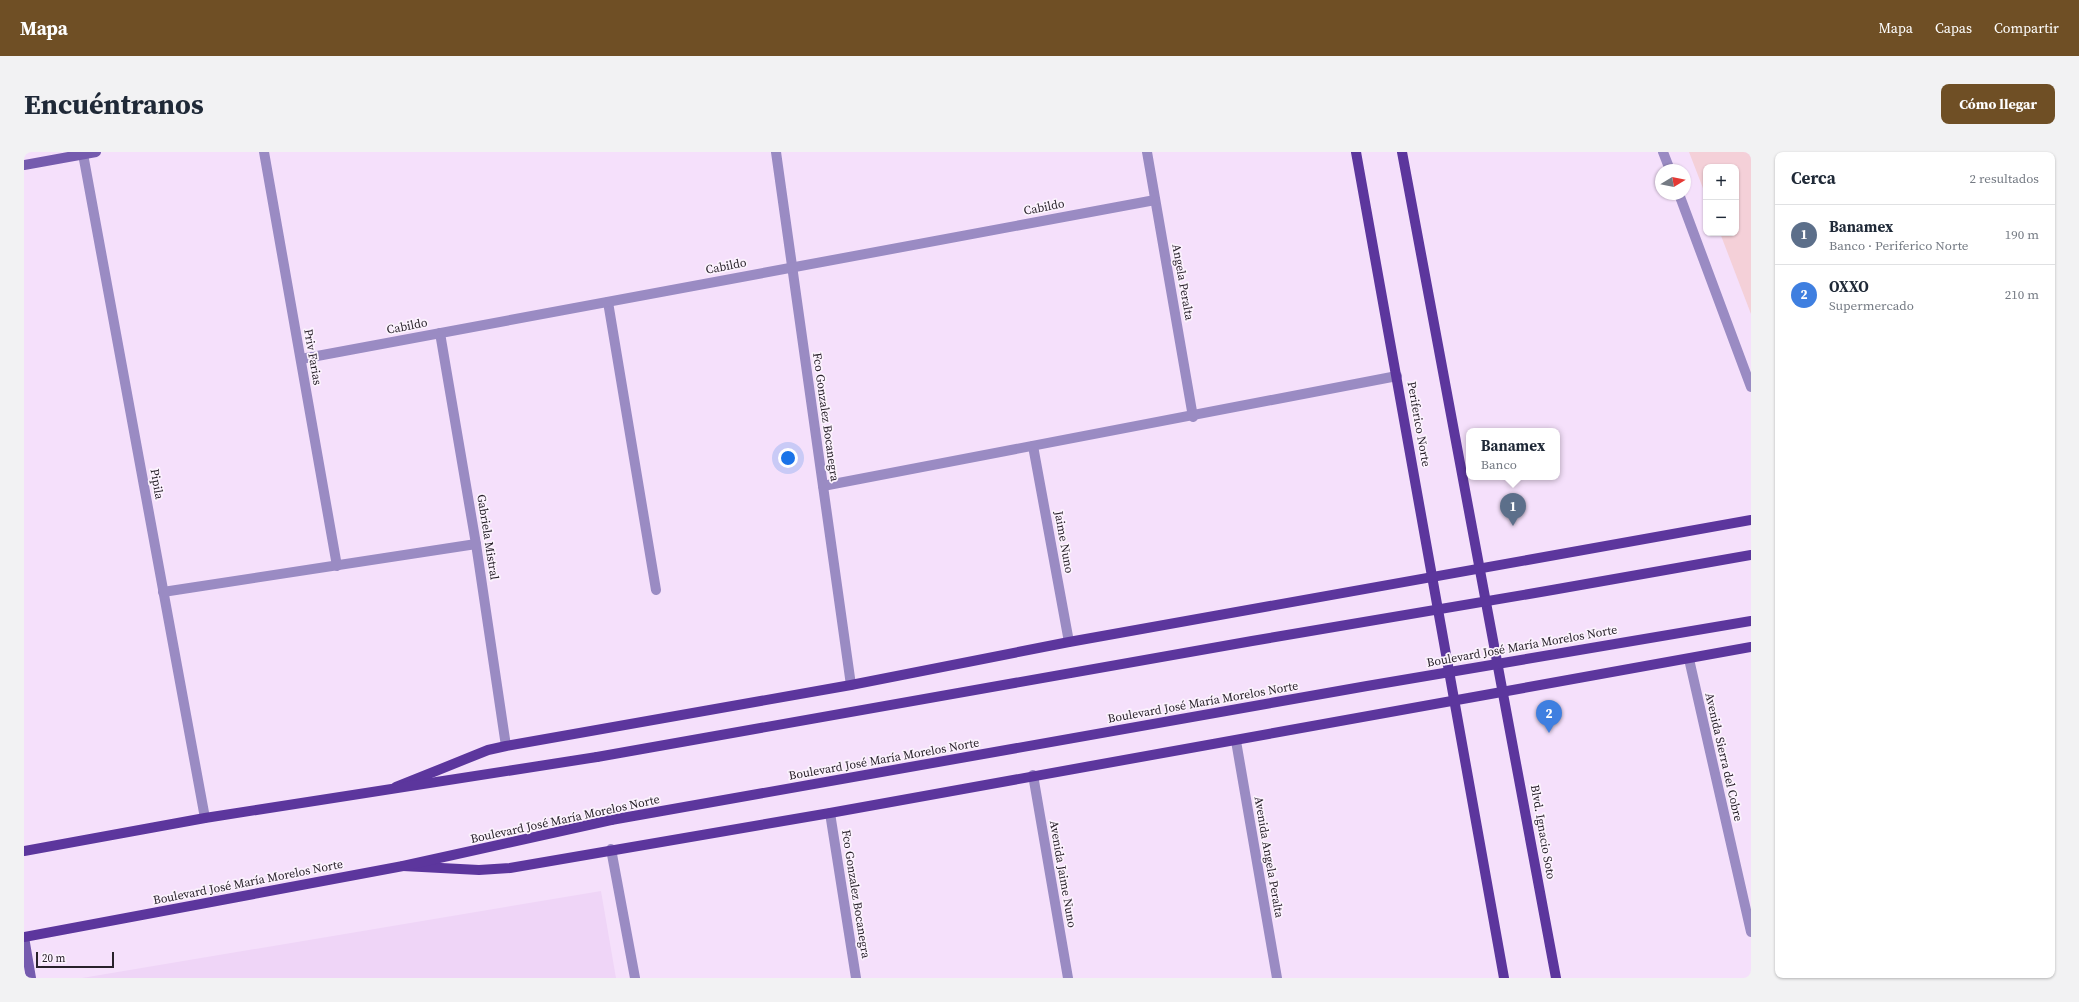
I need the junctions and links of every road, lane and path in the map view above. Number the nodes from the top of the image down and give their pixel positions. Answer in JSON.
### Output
{"nodes":[{"id":1,"x":96,"y":152,"type":"edge"},
{"id":2,"x":264,"y":152,"type":"edge"},
{"id":3,"x":776,"y":152,"type":"edge"},
{"id":4,"x":1147,"y":152,"type":"edge"},
{"id":5,"x":1356,"y":152,"type":"edge"},
{"id":6,"x":1402,"y":152,"type":"edge"},
{"id":7,"x":1663,"y":152,"type":"edge"},
{"id":8,"x":84,"y":154,"type":"junction"},
{"id":9,"x":1668,"y":164,"type":"edge"},
{"id":10,"x":24,"y":165,"type":"edge"},
{"id":11,"x":1155,"y":200,"type":"junction"},
{"id":12,"x":1681,"y":200,"type":"edge"},
{"id":13,"x":792,"y":267,"type":"junction"},
{"id":14,"x":608,"y":302,"type":"junction"},
{"id":15,"x":440,"y":333,"type":"junction"},
{"id":16,"x":301,"y":359,"type":"junction"},
{"id":17,"x":1397,"y":376,"type":"junction"},
{"id":18,"x":1751,"y":387,"type":"edge"},
{"id":19,"x":1193,"y":416,"type":"junction"},
{"id":20,"x":1033,"y":446,"type":"junction"},
{"id":21,"x":823,"y":486,"type":"junction"},
{"id":22,"x":1751,"y":520,"type":"edge"},
{"id":23,"x":476,"y":544,"type":"junction"},
{"id":24,"x":1751,"y":555,"type":"edge"},
{"id":25,"x":337,"y":566,"type":"junction"},
{"id":26,"x":1481,"y":567,"type":"junction"},
{"id":27,"x":1432,"y":576,"type":"junction"},
{"id":28,"x":656,"y":590,"type":"dead end"},
{"id":29,"x":163,"y":592,"type":"junction"},
{"id":30,"x":1751,"y":621,"type":"edge"},
{"id":31,"x":1069,"y":642,"type":"junction"},
{"id":32,"x":1751,"y":647,"type":"edge"},
{"id":33,"x":1688,"y":659,"type":"junction"},
{"id":34,"x":851,"y":685,"type":"junction"},
{"id":35,"x":1504,"y":691,"type":"junction"},
{"id":36,"x":1455,"y":701,"type":"junction"},
{"id":37,"x":1236,"y":741,"type":"junction"},
{"id":38,"x":506,"y":746,"type":"junction"},
{"id":39,"x":1033,"y":775,"type":"junction"},
{"id":40,"x":396,"y":787,"type":"junction"},
{"id":41,"x":830,"y":813,"type":"junction"},
{"id":42,"x":205,"y":818,"type":"junction"},
{"id":43,"x":611,"y":849,"type":"junction"},
{"id":44,"x":24,"y":852,"type":"edge"},
{"id":45,"x":403,"y":866,"type":"junction"},
{"id":46,"x":1751,"y":932,"type":"edge"},
{"id":47,"x":24,"y":937,"type":"edge"},
{"id":48,"x":31,"y":978,"type":"edge"},
{"id":49,"x":635,"y":978,"type":"edge"},
{"id":50,"x":856,"y":978,"type":"edge"},
{"id":51,"x":1068,"y":978,"type":"edge"},
{"id":52,"x":1277,"y":978,"type":"edge"},
{"id":53,"x":1504,"y":978,"type":"edge"},
{"id":54,"x":1556,"y":978,"type":"edge"}],
"edges":[{"from":1,"to":8,"type":"street"},
{"from":2,"to":16,"type":"street","name":"Priv Farias"},
{"from":3,"to":13,"type":"street","name":"Fco Gonzalez Bocanegra"},
{"from":4,"to":11,"type":"street","name":"Angela Peralta"},
{"from":5,"to":17,"type":"main road","name":"Periferico Norte"},
{"from":6,"to":26,"type":"main road"},
{"from":7,"to":9,"type":"street"},
{"from":8,"to":10,"type":"street"},
{"from":8,"to":29,"type":"street","name":"Pipila"},
{"from":11,"to":13,"type":"street","name":"Cabildo"},
{"from":11,"to":19,"type":"street","name":"Angela Peralta"},
{"from":12,"to":18,"type":"street"},
{"from":13,"to":14,"type":"street","name":"Cabildo"},
{"from":13,"to":21,"type":"street","name":"Fco Gonzalez Bocanegra"},
{"from":14,"to":15,"type":"street","name":"Cabildo"},
{"from":14,"to":28,"type":"street"},
{"from":15,"to":16,"type":"street","name":"Cabildo"},
{"from":15,"to":23,"type":"street","name":"Gabriela Mistral"},
{"from":16,"to":25,"type":"street","name":"Priv Farias"},
{"from":17,"to":19,"type":"street"},
{"from":17,"to":27,"type":"main road","name":"Periferico Norte"},
{"from":19,"to":20,"type":"street"},
{"from":20,"to":21,"type":"street"},
{"from":20,"to":31,"type":"street","name":"Jaime Nuno"},
{"from":21,"to":34,"type":"street","name":"Fco Gonzalez Bocanegra"},
{"from":22,"to":26,"type":"main road"},
{"from":23,"to":25,"type":"street"},
{"from":23,"to":38,"type":"street","name":"Gabriela Mistral"},
{"from":24,"to":40,"type":"main road","bridge":true},
{"from":25,"to":29,"type":"street"},
{"from":26,"to":27,"type":"main road"},
{"from":26,"to":35,"type":"main road"},
{"from":27,"to":31,"type":"main road"},
{"from":27,"to":36,"type":"main road","name":"Periferico Norte"},
{"from":29,"to":42,"type":"street","name":"Pipila"},
{"from":30,"to":45,"type":"main road","name":"Boulevard José María Morelos Norte","bridge":true},
{"from":31,"to":34,"type":"main road"},
{"from":32,"to":33,"type":"main road"},
{"from":33,"to":35,"type":"main road"},
{"from":33,"to":46,"type":"street","name":"Avenida Sierra del Cobre"},
{"from":34,"to":38,"type":"main road"},
{"from":35,"to":36,"type":"main road"},
{"from":35,"to":54,"type":"main road","name":"Blvd. Ignacio Soto"},
{"from":36,"to":37,"type":"main road"},
{"from":36,"to":53,"type":"main road"},
{"from":37,"to":39,"type":"main road"},
{"from":37,"to":52,"type":"street","name":"Avenida Angela Peralta"},
{"from":38,"to":40,"type":"main road"},
{"from":39,"to":41,"type":"main road"},
{"from":39,"to":51,"type":"street","name":"Avenida Jaime Nuno"},
{"from":40,"to":42,"type":"main road"},
{"from":41,"to":43,"type":"main road"},
{"from":41,"to":50,"type":"street","name":"Fco Gonzalez Bocanegra"},
{"from":42,"to":44,"type":"main road"},
{"from":43,"to":45,"type":"main road"},
{"from":43,"to":49,"type":"street"},
{"from":45,"to":47,"type":"main road","name":"Boulevard José María Morelos Norte"},
{"from":47,"to":48,"type":"street"}]}
